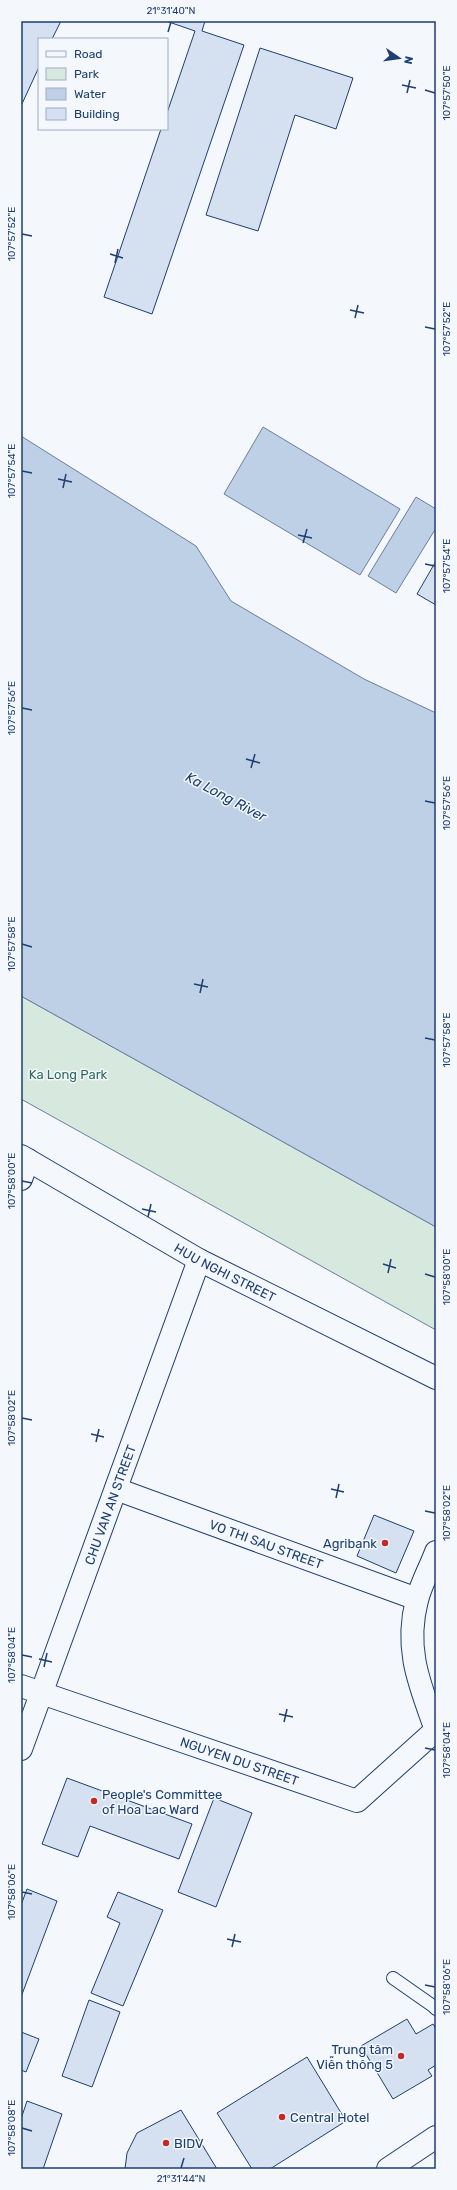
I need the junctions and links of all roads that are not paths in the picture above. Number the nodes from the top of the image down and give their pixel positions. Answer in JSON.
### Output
{"nodes":[{"id":1,"x":23,"y":1165,"type":"edge"},
{"id":2,"x":199,"y":1260,"type":"junction"},
{"id":3,"x":436,"y":1378,"type":"edge"},
{"id":4,"x":116,"y":1489,"type":"junction"},
{"id":5,"x":436,"y":1552,"type":"edge"},
{"id":6,"x":417,"y":1599,"type":"junction"},
{"id":7,"x":21,"y":1686,"type":"edge"},
{"id":8,"x":41,"y":1693,"type":"junction"},
{"id":9,"x":436,"y":1730,"type":"edge"},
{"id":10,"x":21,"y":1749,"type":"edge"},
{"id":11,"x":393,"y":1978,"type":"dead end"},
{"id":12,"x":436,"y":2010,"type":"edge"},
{"id":13,"x":436,"y":2137,"type":"edge"},
{"id":14,"x":388,"y":2169,"type":"edge"}],
"edges":[{"from":1,"to":2,"type":"street","name":"HUU NGHI STREET"},
{"from":2,"to":3,"type":"street","name":"HUU NGHI STREET"},
{"from":2,"to":4,"type":"street","name":"CHU VAN AN STREET"},
{"from":4,"to":6,"type":"street","name":"VO THI SAU STREET"},
{"from":4,"to":8,"type":"street","name":"CHU VAN AN STREET"},
{"from":5,"to":6,"type":"street"},
{"from":6,"to":9,"type":"street"},
{"from":7,"to":8,"type":"street","name":"NGUYEN DU STREET"},
{"from":8,"to":9,"type":"street","name":"NGUYEN DU STREET"},
{"from":8,"to":10,"type":"street","name":"CHU VAN AN STREET"},
{"from":11,"to":12,"type":"lane"},
{"from":13,"to":14,"type":"street"}]}
